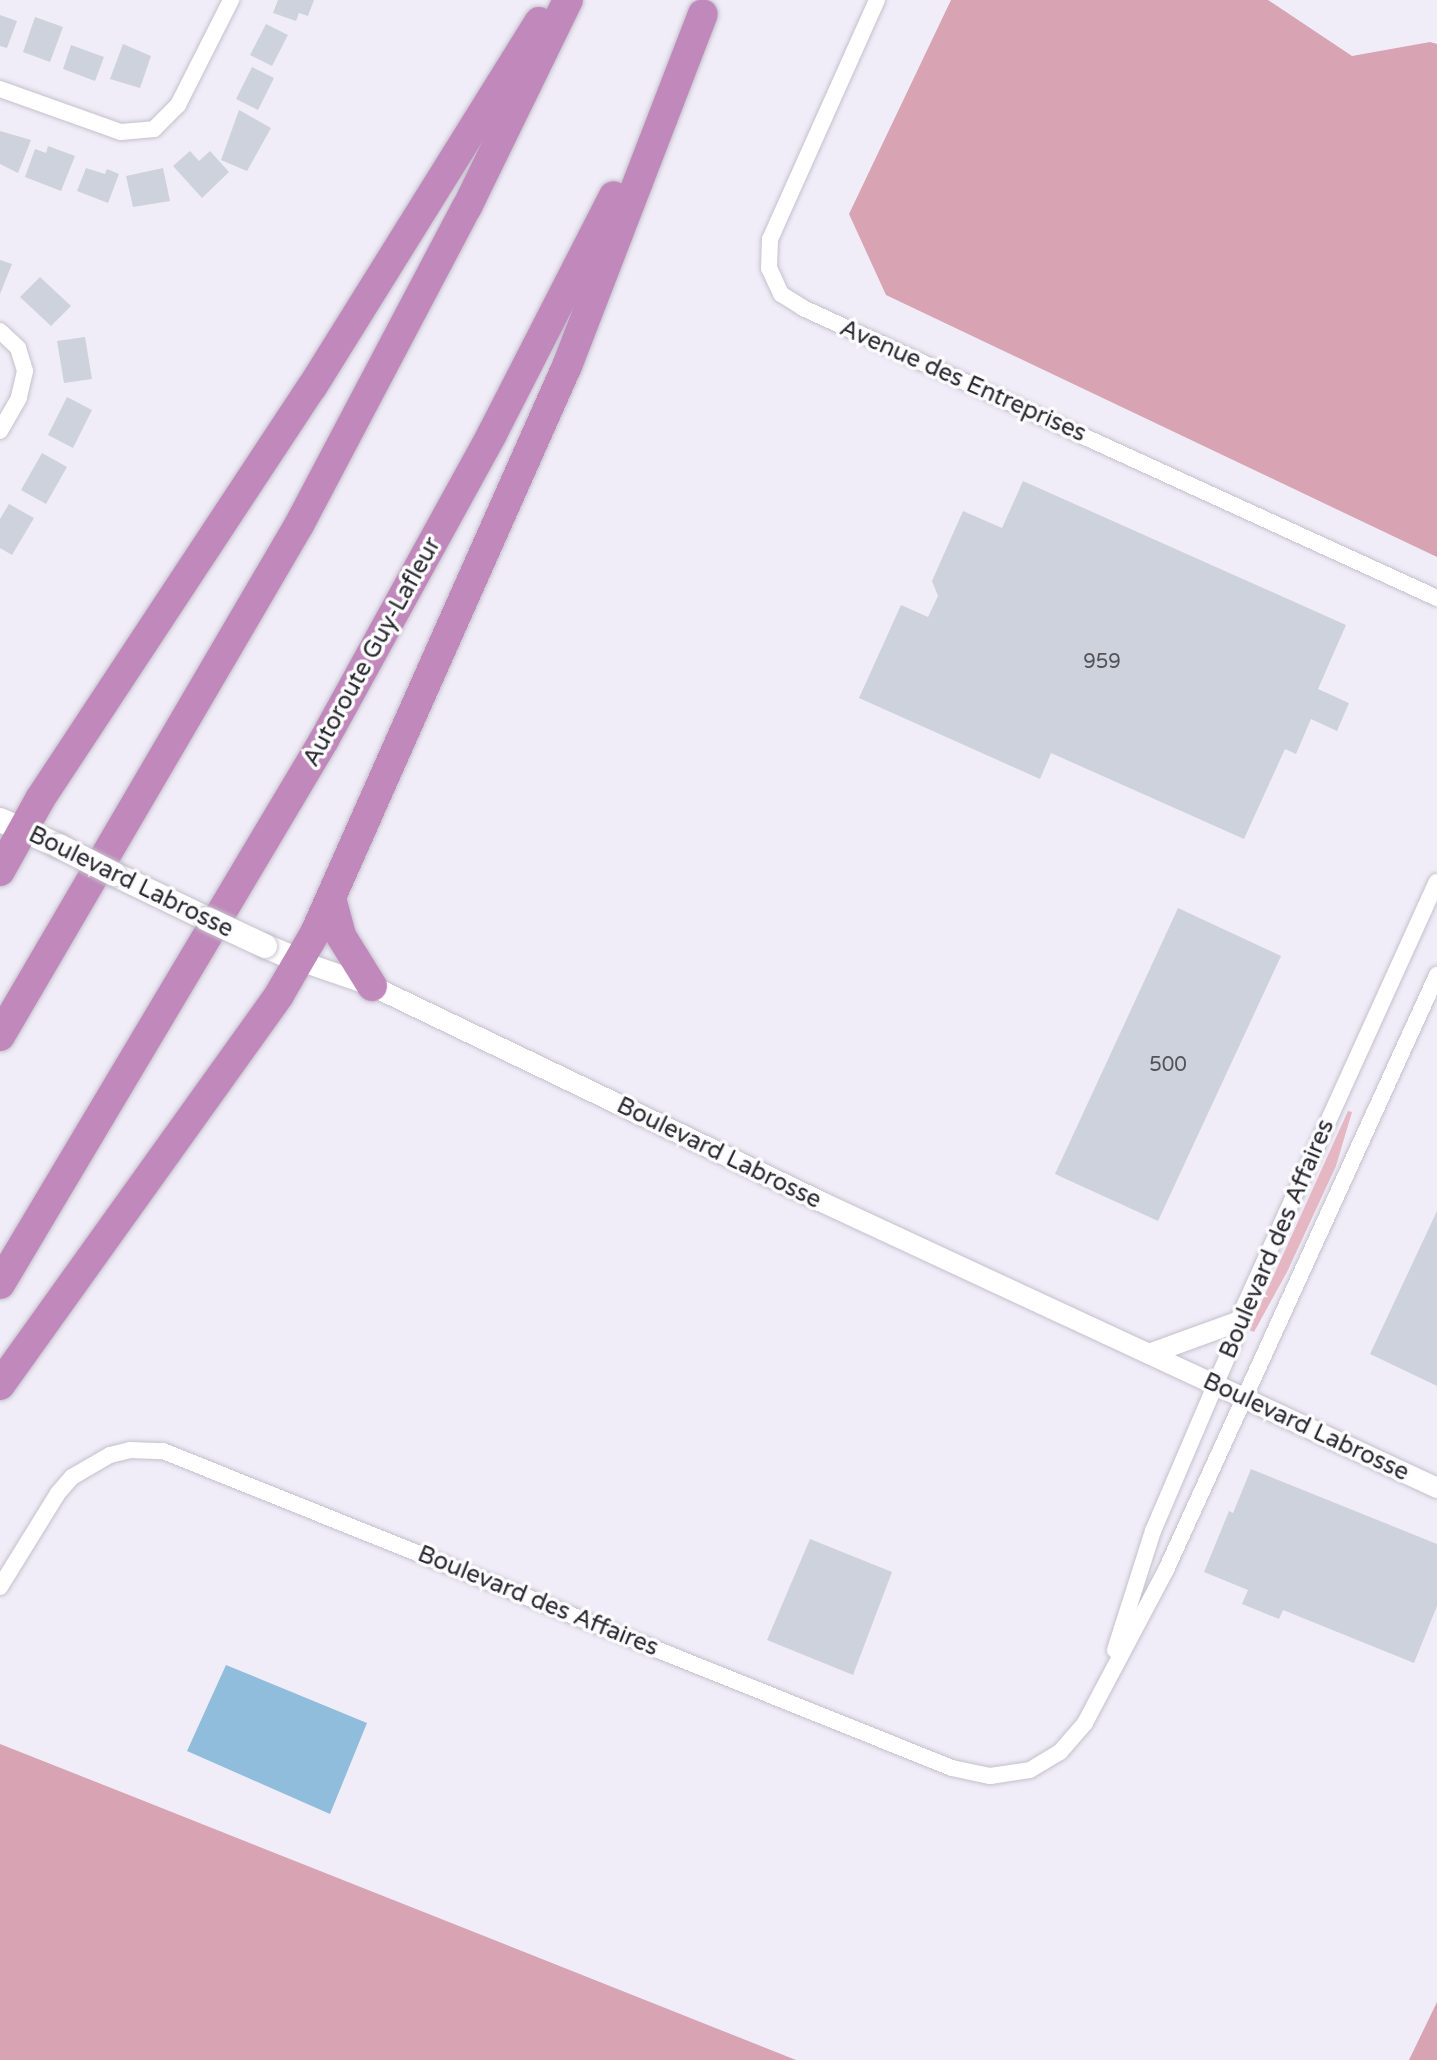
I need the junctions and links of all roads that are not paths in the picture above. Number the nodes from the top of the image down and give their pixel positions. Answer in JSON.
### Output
{"nodes":[{"id":1,"x":231,"y":0,"type":"edge"},
{"id":2,"x":552,"y":0,"type":"edge"},
{"id":3,"x":568,"y":0,"type":"edge"},
{"id":4,"x":877,"y":0,"type":"edge"},
{"id":5,"x":706,"y":7,"type":"edge"},
{"id":6,"x":0,"y":89,"type":"edge"},
{"id":7,"x":0,"y":331,"type":"edge"},
{"id":8,"x":0,"y":431,"type":"edge"},
{"id":9,"x":1437,"y":598,"type":"edge"},
{"id":10,"x":11,"y":825,"type":"edge"},
{"id":11,"x":0,"y":871,"type":"edge"},
{"id":12,"x":1437,"y":882,"type":"edge"},
{"id":13,"x":331,"y":898,"type":"junction"},
{"id":14,"x":300,"y":961,"type":"junction"},
{"id":15,"x":1437,"y":975,"type":"edge"},
{"id":16,"x":372,"y":986,"type":"junction"},
{"id":17,"x":0,"y":1036,"type":"edge"},
{"id":18,"x":0,"y":1284,"type":"edge"},
{"id":19,"x":1237,"y":1322,"type":"junction"},
{"id":20,"x":1149,"y":1354,"type":"junction"},
{"id":21,"x":1214,"y":1384,"type":"junction"},
{"id":22,"x":0,"y":1385,"type":"edge"},
{"id":23,"x":1245,"y":1398,"type":"junction"},
{"id":24,"x":1437,"y":1488,"type":"edge"},
{"id":25,"x":0,"y":1587,"type":"edge"},
{"id":26,"x":1102,"y":1693,"type":"junction"}],
"edges":[{"from":1,"to":6,"type":"street"},
{"from":2,"to":10,"type":"highway"},
{"from":3,"to":17,"type":"highway"},
{"from":4,"to":9,"type":"street","name":"Avenue des Entreprises"},
{"from":5,"to":13,"type":"highway"},
{"from":5,"to":18,"type":"highway","name":"Autoroute Guy-Lafleur"},
{"from":7,"to":8,"type":"street"},
{"from":10,"to":11,"type":"highway"},
{"from":10,"to":14,"type":"main road","name":"Boulevard Labrosse","bridge":true},
{"from":12,"to":19,"type":"street","name":"Boulevard des Affaires"},
{"from":13,"to":14,"type":"highway"},
{"from":13,"to":16,"type":"highway"},
{"from":14,"to":16,"type":"street","name":"Boulevard Labrosse"},
{"from":14,"to":22,"type":"highway"},
{"from":15,"to":23,"type":"street","name":"Boulevard des Affaires"},
{"from":16,"to":20,"type":"street","name":"Boulevard Labrosse"},
{"from":19,"to":20,"type":"street"},
{"from":19,"to":21,"type":"street","name":"Boulevard des Affaires"},
{"from":20,"to":21,"type":"street","name":"Boulevard Labrosse"},
{"from":21,"to":23,"type":"street","name":"Boulevard Labrosse"},
{"from":21,"to":26,"type":"street","name":"Boulevard des Affaires"},
{"from":23,"to":24,"type":"street","name":"Boulevard Labrosse"},
{"from":23,"to":26,"type":"street","name":"Boulevard des Affaires"},
{"from":25,"to":26,"type":"street","name":"Boulevard des Affaires"}]}
